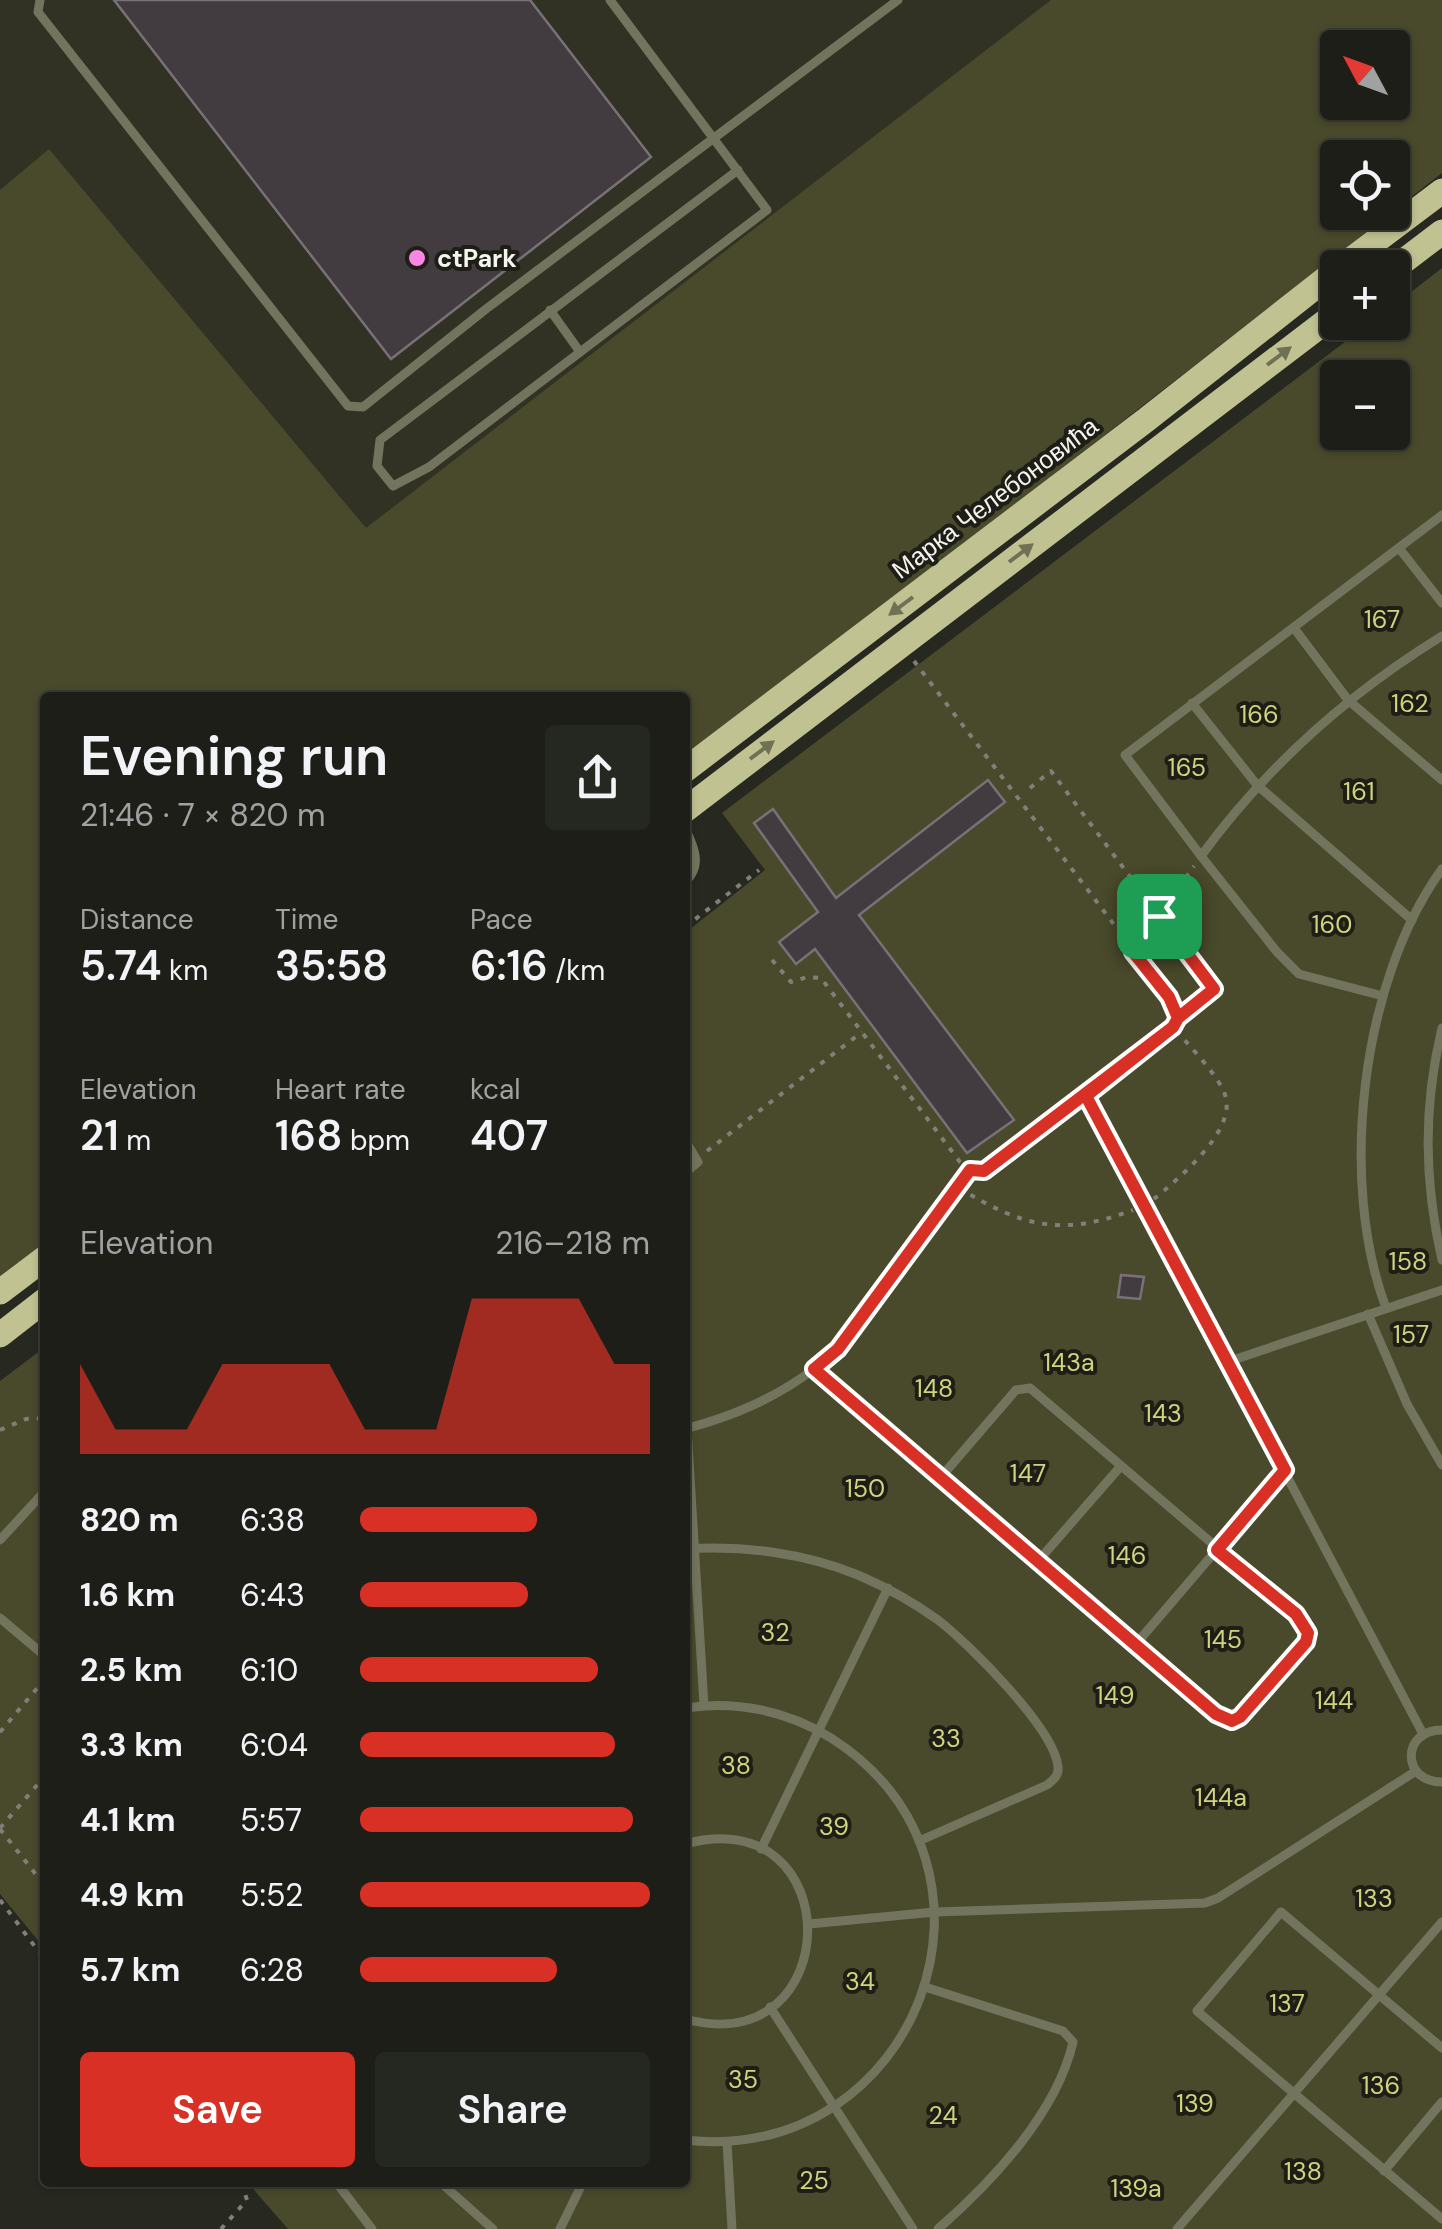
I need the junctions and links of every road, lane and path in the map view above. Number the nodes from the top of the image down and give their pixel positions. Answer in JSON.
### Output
{"nodes":[{"id":1,"x":40,"y":0,"type":"edge"},
{"id":2,"x":610,"y":0,"type":"edge"},
{"id":3,"x":898,"y":0,"type":"edge"},
{"id":4,"x":716,"y":138,"type":"junction"},
{"id":5,"x":738,"y":170,"type":"junction"},
{"id":6,"x":1442,"y":191,"type":"edge"},
{"id":7,"x":1442,"y":232,"type":"edge"},
{"id":8,"x":1363,"y":250,"type":"edge"},
{"id":9,"x":1410,"y":256,"type":"edge"},
{"id":10,"x":1320,"y":283,"type":"edge"},
{"id":11,"x":550,"y":310,"type":"junction"},
{"id":12,"x":1320,"y":326,"type":"edge"},
{"id":13,"x":580,"y":352,"type":"junction"},
{"id":14,"x":1146,"y":420,"type":"junction"},
{"id":15,"x":1164,"y":444,"type":"junction"},
{"id":16,"x":1442,"y":515,"type":"edge"},
{"id":17,"x":1398,"y":548,"type":"junction"},
{"id":18,"x":1442,"y":603,"type":"edge"},
{"id":19,"x":1294,"y":628,"type":"junction"},
{"id":20,"x":1442,"y":636,"type":"edge"},
{"id":21,"x":914,"y":661,"type":"dead end"},
{"id":22,"x":1348,"y":700,"type":"junction"},
{"id":23,"x":1192,"y":702,"type":"junction"},
{"id":24,"x":690,"y":766,"type":"edge"},
{"id":25,"x":1442,"y":780,"type":"edge"},
{"id":26,"x":1257,"y":785,"type":"junction"},
{"id":27,"x":1030,"y":788,"type":"dead end"},
{"id":28,"x":690,"y":806,"type":"edge"},
{"id":29,"x":690,"y":842,"type":"edge"},
{"id":30,"x":1201,"y":856,"type":"junction"},
{"id":31,"x":1442,"y":869,"type":"edge"},
{"id":32,"x":759,"y":870,"type":"dead end"},
{"id":33,"x":690,"y":877,"type":"edge"},
{"id":34,"x":1159,"y":916,"type":"junction"},
{"id":35,"x":1412,"y":920,"type":"junction"},
{"id":36,"x":690,"y":923,"type":"edge"},
{"id":37,"x":1133,"y":952,"type":"junction"},
{"id":38,"x":772,"y":960,"type":"dead end"},
{"id":39,"x":1383,"y":996,"type":"junction"},
{"id":40,"x":1178,"y":1018,"type":"junction"},
{"id":41,"x":1442,"y":1028,"type":"edge"},
{"id":42,"x":862,"y":1032,"type":"junction"},
{"id":43,"x":1439,"y":1055,"type":"edge"},
{"id":44,"x":1086,"y":1096,"type":"junction"},
{"id":45,"x":690,"y":1147,"type":"edge"},
{"id":46,"x":698,"y":1158,"type":"junction"},
{"id":47,"x":690,"y":1169,"type":"edge"},
{"id":48,"x":970,"y":1170,"type":"junction"},
{"id":49,"x":1442,"y":1260,"type":"edge"},
{"id":50,"x":40,"y":1262,"type":"edge"},
{"id":51,"x":1442,"y":1290,"type":"edge"},
{"id":52,"x":0,"y":1292,"type":"edge"},
{"id":53,"x":40,"y":1304,"type":"edge"},
{"id":54,"x":1386,"y":1308,"type":"junction"},
{"id":55,"x":1368,"y":1314,"type":"junction"},
{"id":56,"x":0,"y":1335,"type":"edge"},
{"id":57,"x":1227,"y":1362,"type":"junction"},
{"id":58,"x":814,"y":1369,"type":"junction"},
{"id":59,"x":40,"y":1418,"type":"edge"},
{"id":60,"x":690,"y":1427,"type":"edge"},
{"id":61,"x":0,"y":1430,"type":"edge"},
{"id":62,"x":1442,"y":1465,"type":"edge"},
{"id":63,"x":1120,"y":1466,"type":"junction"},
{"id":64,"x":1285,"y":1470,"type":"junction"},
{"id":65,"x":941,"y":1478,"type":"junction"},
{"id":66,"x":40,"y":1496,"type":"edge"},
{"id":67,"x":0,"y":1540,"type":"edge"},
{"id":68,"x":690,"y":1549,"type":"edge"},
{"id":69,"x":1217,"y":1550,"type":"junction"},
{"id":70,"x":690,"y":1559,"type":"edge"},
{"id":71,"x":1040,"y":1560,"type":"junction"},
{"id":72,"x":888,"y":1588,"type":"junction"},
{"id":73,"x":0,"y":1618,"type":"edge"},
{"id":74,"x":1136,"y":1644,"type":"junction"},
{"id":75,"x":40,"y":1652,"type":"edge"},
{"id":76,"x":40,"y":1686,"type":"edge"},
{"id":77,"x":704,"y":1705,"type":"junction"},
{"id":78,"x":690,"y":1707,"type":"edge"},
{"id":79,"x":818,"y":1730,"type":"junction"},
{"id":80,"x":1442,"y":1730,"type":"edge"},
{"id":81,"x":0,"y":1732,"type":"edge"},
{"id":82,"x":1423,"y":1734,"type":"junction"},
{"id":83,"x":1416,"y":1771,"type":"junction"},
{"id":84,"x":40,"y":1782,"type":"edge"},
{"id":85,"x":1442,"y":1782,"type":"edge"},
{"id":86,"x":0,"y":1829,"type":"edge"},
{"id":87,"x":919,"y":1840,"type":"junction"},
{"id":88,"x":690,"y":1843,"type":"edge"},
{"id":89,"x":760,"y":1849,"type":"junction"},
{"id":90,"x":40,"y":1874,"type":"edge"},
{"id":91,"x":0,"y":1900,"type":"edge"},
{"id":92,"x":935,"y":1912,"type":"junction"},
{"id":93,"x":1442,"y":1922,"type":"edge"},
{"id":94,"x":809,"y":1924,"type":"junction"},
{"id":95,"x":40,"y":1953,"type":"edge"},
{"id":96,"x":926,"y":1987,"type":"junction"},
{"id":97,"x":1378,"y":1994,"type":"junction"},
{"id":98,"x":770,"y":2008,"type":"junction"},
{"id":99,"x":690,"y":2020,"type":"edge"},
{"id":100,"x":1442,"y":2048,"type":"edge"},
{"id":101,"x":1293,"y":2094,"type":"junction"},
{"id":102,"x":1442,"y":2102,"type":"edge"},
{"id":103,"x":836,"y":2107,"type":"junction"},
{"id":104,"x":690,"y":2140,"type":"edge"},
{"id":105,"x":727,"y":2142,"type":"junction"},
{"id":106,"x":1384,"y":2171,"type":"junction"},
{"id":107,"x":243,"y":2187,"type":"edge"},
{"id":108,"x":340,"y":2187,"type":"edge"},
{"id":109,"x":446,"y":2187,"type":"edge"},
{"id":110,"x":581,"y":2187,"type":"edge"},
{"id":111,"x":1442,"y":2219,"type":"edge"},
{"id":112,"x":221,"y":2229,"type":"edge"},
{"id":113,"x":372,"y":2229,"type":"edge"},
{"id":114,"x":493,"y":2229,"type":"edge"},
{"id":115,"x":560,"y":2229,"type":"edge"},
{"id":116,"x":732,"y":2229,"type":"edge"},
{"id":117,"x":912,"y":2229,"type":"edge"},
{"id":118,"x":938,"y":2229,"type":"edge"},
{"id":119,"x":1177,"y":2229,"type":"edge"}],
"edges":[{"from":1,"to":4,"type":"lane"},
{"from":2,"to":4,"type":"lane"},
{"from":3,"to":4,"type":"lane"},
{"from":4,"to":5,"type":"lane"},
{"from":5,"to":11,"type":"lane"},
{"from":5,"to":13,"type":"lane"},
{"from":6,"to":8,"type":"main road","name":"Марка Челебоновића"},
{"from":7,"to":9,"type":"main road"},
{"from":10,"to":14,"type":"main road","name":"Марка Челебоновића"},
{"from":11,"to":13,"type":"lane"},
{"from":11,"to":13,"type":"lane"},
{"from":15,"to":12,"type":"main road","one_way":true},
{"from":14,"to":15,"type":"main road"},
{"from":14,"to":24,"type":"main road","name":"Марка Челебоновића","one_way":true},
{"from":28,"to":15,"type":"main road","one_way":true},
{"from":16,"to":17,"type":"lane"},
{"from":17,"to":18,"type":"lane"},
{"from":17,"to":19,"type":"lane"},
{"from":19,"to":22,"type":"lane"},
{"from":19,"to":23,"type":"lane"},
{"from":20,"to":22,"type":"lane"},
{"from":21,"to":37,"type":"path"},
{"from":22,"to":25,"type":"lane"},
{"from":22,"to":26,"type":"lane"},
{"from":23,"to":26,"type":"lane"},
{"from":23,"to":30,"type":"lane"},
{"from":26,"to":30,"type":"lane"},
{"from":26,"to":35,"type":"lane"},
{"from":27,"to":34,"type":"path"},
{"from":29,"to":33,"type":"lane"},
{"from":30,"to":34,"type":"path"},
{"from":30,"to":39,"type":"lane"},
{"from":31,"to":35,"type":"lane"},
{"from":32,"to":36,"type":"path"},
{"from":34,"to":37,"type":"path"},
{"from":34,"to":40,"type":"path"},
{"from":35,"to":39,"type":"lane"},
{"from":37,"to":40,"type":"path"},
{"from":38,"to":42,"type":"path"},
{"from":39,"to":54,"type":"lane"},
{"from":40,"to":44,"type":"path"},
{"from":41,"to":43,"type":"lane"},
{"from":42,"to":46,"type":"path"},
{"from":42,"to":48,"type":"path"},
{"from":43,"to":49,"type":"lane"},
{"from":44,"to":48,"type":"path"},
{"from":44,"to":57,"type":"lane"},
{"from":45,"to":46,"type":"lane"},
{"from":46,"to":47,"type":"lane"},
{"from":48,"to":58,"type":"path"},
{"from":50,"to":52,"type":"main road"},
{"from":51,"to":54,"type":"lane"},
{"from":53,"to":56,"type":"main road"},
{"from":54,"to":55,"type":"lane"},
{"from":55,"to":57,"type":"lane"},
{"from":55,"to":62,"type":"lane"},
{"from":57,"to":64,"type":"lane"},
{"from":58,"to":60,"type":"lane"},
{"from":58,"to":65,"type":"lane"},
{"from":59,"to":61,"type":"path"},
{"from":63,"to":65,"type":"lane"},
{"from":63,"to":69,"type":"lane"},
{"from":63,"to":71,"type":"lane"},
{"from":64,"to":69,"type":"lane"},
{"from":64,"to":82,"type":"lane"},
{"from":65,"to":71,"type":"lane"},
{"from":66,"to":67,"type":"lane"},
{"from":68,"to":72,"type":"lane"},
{"from":69,"to":74,"type":"lane"},
{"from":69,"to":74,"type":"lane"},
{"from":70,"to":77,"type":"lane"},
{"from":71,"to":74,"type":"lane"},
{"from":72,"to":79,"type":"lane"},
{"from":72,"to":87,"type":"lane"},
{"from":73,"to":75,"type":"lane"},
{"from":76,"to":81,"type":"path"},
{"from":77,"to":78,"type":"lane"},
{"from":77,"to":79,"type":"lane"},
{"from":79,"to":87,"type":"lane"},
{"from":79,"to":89,"type":"lane"},
{"from":80,"to":82,"type":"lane"},
{"from":82,"to":83,"type":"lane"},
{"from":83,"to":85,"type":"lane"},
{"from":83,"to":92,"type":"lane"},
{"from":84,"to":86,"type":"path"},
{"from":86,"to":90,"type":"path"},
{"from":87,"to":92,"type":"lane"},
{"from":88,"to":89,"type":"lane"},
{"from":89,"to":94,"type":"lane"},
{"from":91,"to":95,"type":"path"},
{"from":92,"to":94,"type":"lane"},
{"from":92,"to":96,"type":"lane"},
{"from":93,"to":97,"type":"lane"},
{"from":94,"to":98,"type":"lane"},
{"from":96,"to":103,"type":"lane"},
{"from":96,"to":118,"type":"lane"},
{"from":97,"to":100,"type":"lane"},
{"from":97,"to":101,"type":"lane"},
{"from":97,"to":101,"type":"lane"},
{"from":98,"to":99,"type":"lane"},
{"from":98,"to":103,"type":"lane"},
{"from":101,"to":106,"type":"lane"},
{"from":101,"to":119,"type":"lane"},
{"from":102,"to":106,"type":"lane"},
{"from":103,"to":105,"type":"lane"},
{"from":103,"to":117,"type":"lane"},
{"from":104,"to":105,"type":"lane"},
{"from":105,"to":116,"type":"lane"},
{"from":106,"to":111,"type":"lane"},
{"from":107,"to":112,"type":"path"},
{"from":108,"to":113,"type":"lane"},
{"from":109,"to":114,"type":"lane"},
{"from":110,"to":115,"type":"lane"}]}
